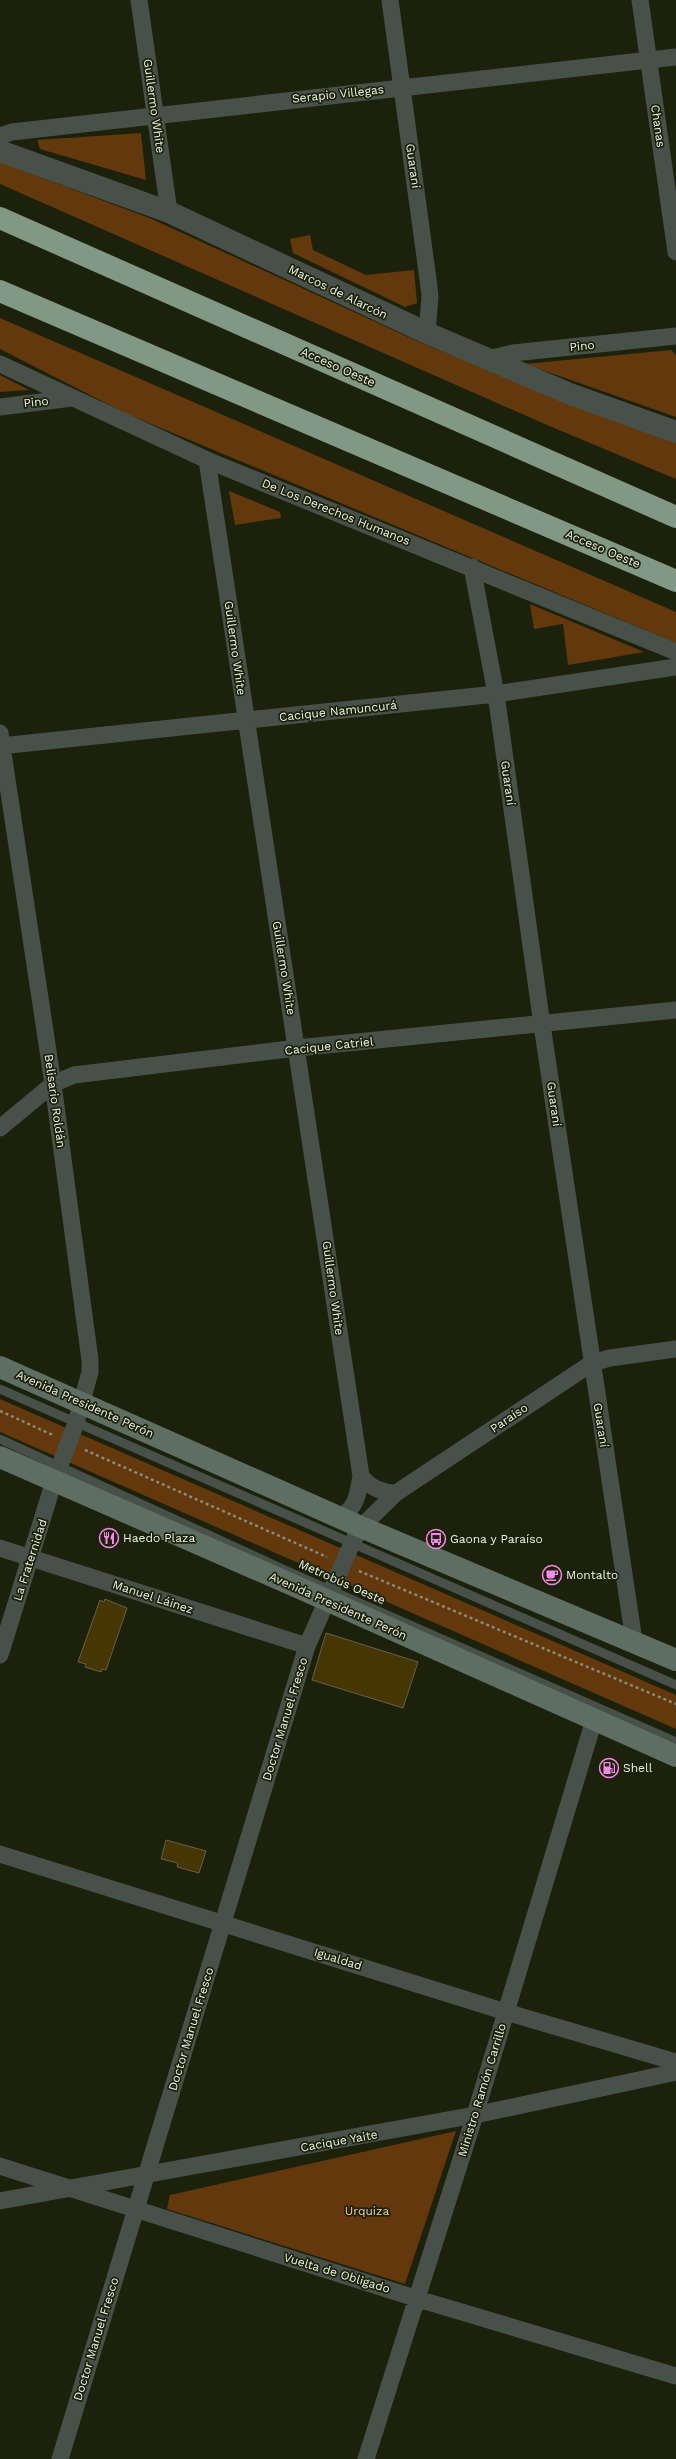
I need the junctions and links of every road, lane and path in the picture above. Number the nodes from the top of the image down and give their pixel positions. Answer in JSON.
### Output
{"nodes":[{"id":1,"x":139,"y":0,"type":"edge"},
{"id":2,"x":390,"y":0,"type":"edge"},
{"id":3,"x":640,"y":0,"type":"edge"},
{"id":4,"x":676,"y":57,"type":"edge"},
{"id":5,"x":649,"y":59,"type":"junction"},
{"id":6,"x":402,"y":87,"type":"junction"},
{"id":7,"x":156,"y":115,"type":"junction"},
{"id":8,"x":0,"y":136,"type":"edge"},
{"id":9,"x":0,"y":151,"type":"edge"},
{"id":10,"x":169,"y":212,"type":"junction"},
{"id":11,"x":0,"y":218,"type":"edge"},
{"id":12,"x":676,"y":252,"type":"edge"},
{"id":13,"x":0,"y":291,"type":"edge"},
{"id":14,"x":427,"y":333,"type":"junction"},
{"id":15,"x":676,"y":336,"type":"edge"},
{"id":16,"x":488,"y":359,"type":"junction"},
{"id":17,"x":0,"y":364,"type":"edge"},
{"id":18,"x":72,"y":398,"type":"junction"},
{"id":19,"x":0,"y":407,"type":"edge"},
{"id":20,"x":676,"y":432,"type":"edge"},
{"id":21,"x":207,"y":460,"type":"junction"},
{"id":22,"x":676,"y":517,"type":"edge"},
{"id":23,"x":472,"y":567,"type":"junction"},
{"id":24,"x":676,"y":581,"type":"edge"},
{"id":25,"x":676,"y":652,"type":"edge"},
{"id":26,"x":676,"y":668,"type":"edge"},
{"id":27,"x":496,"y":694,"type":"junction"},
{"id":28,"x":246,"y":720,"type":"junction"},
{"id":29,"x":1,"y":742,"type":"edge"},
{"id":30,"x":676,"y":1010,"type":"edge"},
{"id":31,"x":542,"y":1025,"type":"junction"},
{"id":32,"x":297,"y":1048,"type":"junction"},
{"id":33,"x":53,"y":1084,"type":"junction"},
{"id":34,"x":0,"y":1128,"type":"edge"},
{"id":35,"x":676,"y":1349,"type":"edge"},
{"id":36,"x":592,"y":1363,"type":"junction"},
{"id":37,"x":0,"y":1367,"type":"edge"},
{"id":38,"x":0,"y":1389,"type":"edge"},
{"id":39,"x":78,"y":1412,"type":"junction"},
{"id":40,"x":0,"y":1440,"type":"edge"},
{"id":41,"x":0,"y":1457,"type":"edge"},
{"id":42,"x":57,"y":1473,"type":"junction"},
{"id":43,"x":361,"y":1476,"type":"junction"},
{"id":44,"x":396,"y":1493,"type":"junction"},
{"id":45,"x":340,"y":1518,"type":"junction"},
{"id":46,"x":356,"y":1535,"type":"junction"},
{"id":47,"x":0,"y":1548,"type":"edge"},
{"id":48,"x":30,"y":1557,"type":"junction"},
{"id":49,"x":329,"y":1595,"type":"junction"},
{"id":50,"x":634,"y":1641,"type":"junction"},
{"id":51,"x":307,"y":1646,"type":"junction"},
{"id":52,"x":0,"y":1655,"type":"edge"},
{"id":53,"x":676,"y":1660,"type":"edge"},
{"id":54,"x":676,"y":1685,"type":"edge"},
{"id":55,"x":594,"y":1720,"type":"junction"},
{"id":56,"x":676,"y":1742,"type":"edge"},
{"id":57,"x":676,"y":1756,"type":"edge"},
{"id":58,"x":0,"y":1854,"type":"edge"},
{"id":59,"x":223,"y":1924,"type":"junction"},
{"id":60,"x":506,"y":2012,"type":"junction"},
{"id":61,"x":676,"y":2062,"type":"edge"},
{"id":62,"x":676,"y":2072,"type":"edge"},
{"id":63,"x":475,"y":2115,"type":"junction"},
{"id":64,"x":0,"y":2166,"type":"edge"},
{"id":65,"x":146,"y":2176,"type":"junction"},
{"id":66,"x":72,"y":2188,"type":"junction"},
{"id":67,"x":0,"y":2201,"type":"edge"},
{"id":68,"x":136,"y":2210,"type":"junction"},
{"id":69,"x":418,"y":2299,"type":"junction"},
{"id":70,"x":676,"y":2376,"type":"edge"},
{"id":71,"x":60,"y":2459,"type":"edge"},
{"id":72,"x":366,"y":2459,"type":"edge"}],
"edges":[{"from":1,"to":7,"type":"street","name":"Guillermo White"},
{"from":2,"to":6,"type":"street","name":"Guaraní"},
{"from":3,"to":5,"type":"street","name":"Chanas"},
{"from":4,"to":5,"type":"street","name":"Serapio Villegas"},
{"from":5,"to":6,"type":"street","name":"Serapio Villegas"},
{"from":5,"to":12,"type":"street","name":"Chanas"},
{"from":6,"to":7,"type":"street","name":"Serapio Villegas"},
{"from":6,"to":14,"type":"street","name":"Guaraní"},
{"from":7,"to":8,"type":"street","name":"Serapio Villegas"},
{"from":7,"to":10,"type":"street","name":"Guillermo White"},
{"from":9,"to":10,"type":"street","name":"Marcos de Alarcón"},
{"from":10,"to":14,"type":"street","name":"Marcos de Alarcón"},
{"from":11,"to":22,"type":"highway","name":"Acceso Oeste"},
{"from":13,"to":24,"type":"highway","name":"Acceso Oeste"},
{"from":14,"to":16,"type":"street","name":"Marcos de Alarcón"},
{"from":15,"to":16,"type":"street","name":"Pino"},
{"from":16,"to":20,"type":"street","name":"Marcos de Alarcón"},
{"from":17,"to":18,"type":"street","name":"De Los Derechos Humanos"},
{"from":18,"to":19,"type":"street","name":"Pino"},
{"from":18,"to":21,"type":"street","name":"De Los Derechos Humanos"},
{"from":21,"to":23,"type":"street","name":"De Los Derechos Humanos"},
{"from":21,"to":28,"type":"street","name":"Guillermo White"},
{"from":23,"to":25,"type":"street","name":"De Los Derechos Humanos"},
{"from":23,"to":27,"type":"street","name":"Guaraní"},
{"from":26,"to":27,"type":"street","name":"Cacique Namuncurá"},
{"from":27,"to":28,"type":"street","name":"Cacique Namuncurá"},
{"from":27,"to":31,"type":"street","name":"Guaraní"},
{"from":28,"to":29,"type":"street","name":"Cacique Namuncurá"},
{"from":28,"to":32,"type":"street","name":"Guillermo White"},
{"from":29,"to":33,"type":"street","name":"Belisario Roldán"},
{"from":30,"to":31,"type":"street","name":"Cacique Catriel"},
{"from":31,"to":32,"type":"street","name":"Cacique Catriel"},
{"from":31,"to":36,"type":"street","name":"Guaraní"},
{"from":32,"to":33,"type":"street","name":"Cacique Catriel"},
{"from":32,"to":43,"type":"street","name":"Guillermo White"},
{"from":33,"to":34,"type":"street","name":"Cacique Catriel"},
{"from":33,"to":39,"type":"street","name":"Belisario Roldán"},
{"from":35,"to":36,"type":"street","name":"Paraíso"},
{"from":36,"to":44,"type":"street","name":"Paraíso"},
{"from":36,"to":50,"type":"street","name":"Guaraní"},
{"from":37,"to":39,"type":"main road","name":"Avenida Presidente Perón"},
{"from":38,"to":39,"type":"lane"},
{"from":39,"to":42,"type":"street","name":"Belisario Roldán"},
{"from":39,"to":45,"type":"main road","name":"Avenida Presidente Perón"},
{"from":39,"to":46,"type":"lane"},
{"from":40,"to":42,"type":"lane"},
{"from":41,"to":42,"type":"main road","name":"Avenida Presidente Perón"},
{"from":42,"to":48,"type":"street","name":"La Fraternidad"},
{"from":42,"to":49,"type":"main road","name":"Avenida Presidente Perón"},
{"from":43,"to":44,"type":"street"},
{"from":43,"to":45,"type":"street","name":"Guillermo White"},
{"from":44,"to":46,"type":"street","name":"Paraíso"},
{"from":45,"to":46,"type":"main road","name":"Avenida Presidente Perón"},
{"from":46,"to":49,"type":"street","name":"Doctor Manuel Fresco"},
{"from":46,"to":50,"type":"main road","name":"Avenida Presidente Perón"},
{"from":46,"to":54,"type":"lane"},
{"from":47,"to":48,"type":"street","name":"Manuel Láinez"},
{"from":48,"to":51,"type":"street","name":"Manuel Láinez"},
{"from":48,"to":52,"type":"street","name":"La Fraternidad"},
{"from":49,"to":51,"type":"street","name":"Doctor Manuel Fresco"},
{"from":49,"to":55,"type":"main road","name":"Avenida Presidente Perón"},
{"from":49,"to":56,"type":"lane","name":"Metrobús Oeste"},
{"from":50,"to":53,"type":"main road","name":"Avenida Presidente Perón"},
{"from":51,"to":59,"type":"street","name":"Doctor Manuel Fresco"},
{"from":55,"to":57,"type":"main road","name":"Avenida Presidente Perón"},
{"from":55,"to":60,"type":"street","name":"Ministro Ramón Carrillo"},
{"from":58,"to":59,"type":"street","name":"Igualdad"},
{"from":59,"to":60,"type":"street","name":"Igualdad"},
{"from":59,"to":65,"type":"street","name":"Doctor Manuel Fresco"},
{"from":60,"to":61,"type":"street","name":"Igualdad"},
{"from":60,"to":63,"type":"street","name":"Ministro Ramón Carrillo"},
{"from":62,"to":63,"type":"street","name":"Cacique Yaite"},
{"from":63,"to":65,"type":"street","name":"Cacique Yaite"},
{"from":63,"to":69,"type":"street","name":"Ministro Ramón Carrillo"},
{"from":64,"to":66,"type":"street","name":"Vuelta de Obligado"},
{"from":65,"to":66,"type":"street","name":"Cacique Yaite"},
{"from":65,"to":68,"type":"street","name":"Doctor Manuel Fresco"},
{"from":66,"to":67,"type":"street","name":"Cacique Yaite"},
{"from":66,"to":68,"type":"street","name":"Vuelta de Obligado"},
{"from":68,"to":69,"type":"street","name":"Vuelta de Obligado"},
{"from":68,"to":71,"type":"street","name":"Doctor Manuel Fresco"},
{"from":69,"to":70,"type":"street","name":"Vuelta de Obligado"},
{"from":69,"to":72,"type":"street","name":"Ministro Ramón Carrillo"}]}
